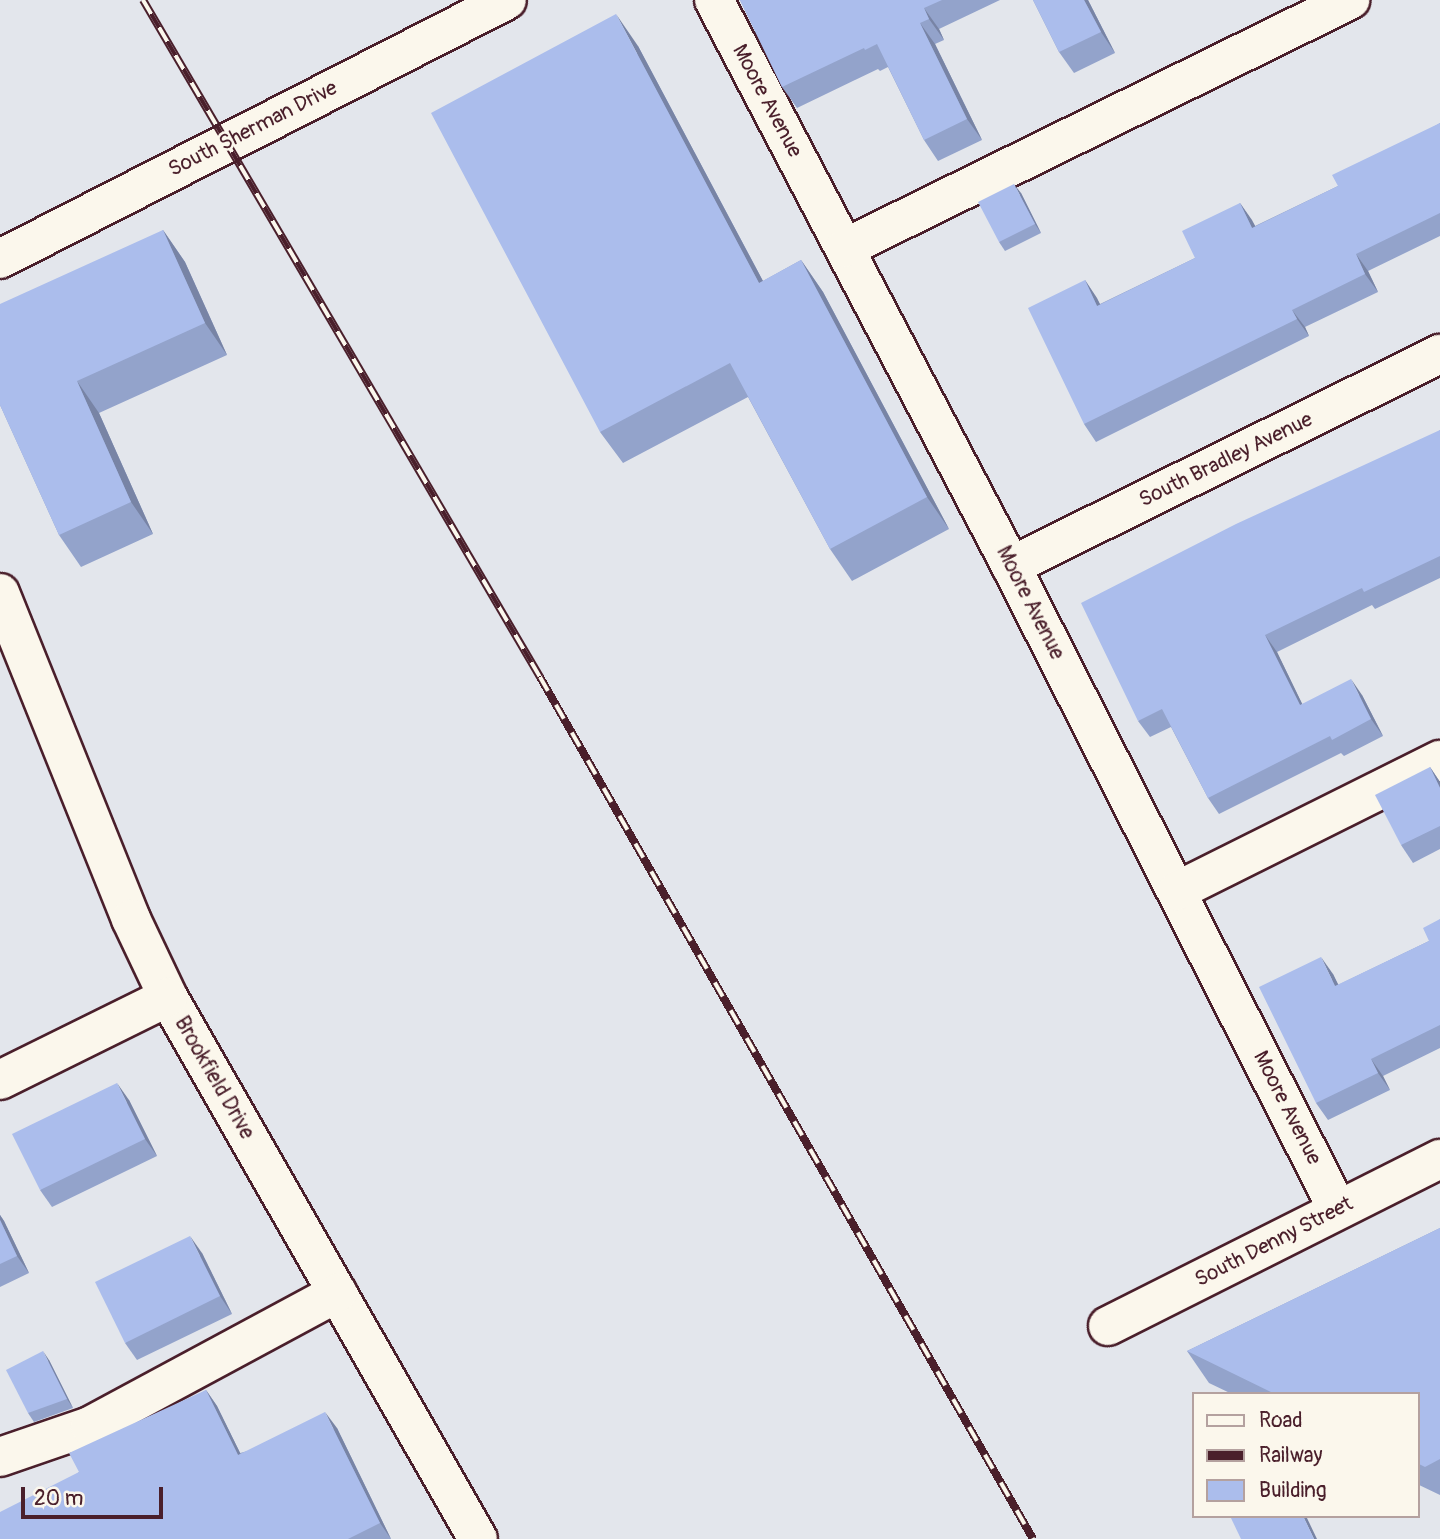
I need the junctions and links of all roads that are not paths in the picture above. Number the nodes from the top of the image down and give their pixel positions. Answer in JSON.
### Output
{"nodes":[{"id":1,"x":507,"y":0,"type":"edge"},
{"id":2,"x":714,"y":0,"type":"edge"},
{"id":3,"x":1350,"y":0,"type":"edge"},
{"id":4,"x":845,"y":248,"type":"junction"},
{"id":5,"x":0,"y":259,"type":"edge"},
{"id":6,"x":1440,"y":354,"type":"edge"},
{"id":7,"x":1012,"y":566,"type":"junction"},
{"id":8,"x":0,"y":593,"type":"edge"},
{"id":9,"x":12,"y":660,"type":"edge"},
{"id":10,"x":1440,"y":760,"type":"edge"},
{"id":11,"x":1177,"y":891,"type":"junction"},
{"id":12,"x":168,"y":997,"type":"junction"},
{"id":13,"x":0,"y":1080,"type":"edge"},
{"id":14,"x":1440,"y":1159,"type":"edge"},
{"id":15,"x":1339,"y":1210,"type":"junction"},
{"id":16,"x":337,"y":1293,"type":"junction"},
{"id":17,"x":1108,"y":1326,"type":"dead end"},
{"id":18,"x":0,"y":1457,"type":"edge"},
{"id":19,"x":478,"y":1539,"type":"edge"}],
"edges":[{"from":1,"to":5,"type":"street","name":"South Sherman Drive"},
{"from":2,"to":4,"type":"street","name":"Moore Avenue"},
{"from":3,"to":4,"type":"street"},
{"from":4,"to":7,"type":"street","name":"Moore Avenue"},
{"from":6,"to":7,"type":"street","name":"South Bradley Avenue"},
{"from":7,"to":11,"type":"street","name":"Moore Avenue"},
{"from":8,"to":9,"type":"street","name":"Brookfield Drive"},
{"from":9,"to":12,"type":"street","name":"Brookfield Drive"},
{"from":10,"to":11,"type":"street"},
{"from":11,"to":15,"type":"street","name":"Moore Avenue"},
{"from":12,"to":13,"type":"street"},
{"from":12,"to":16,"type":"street","name":"Brookfield Drive"},
{"from":14,"to":15,"type":"street","name":"South Denny Street"},
{"from":15,"to":17,"type":"street","name":"South Denny Street"},
{"from":16,"to":18,"type":"street"},
{"from":16,"to":19,"type":"street","name":"Brookfield Drive"}]}
